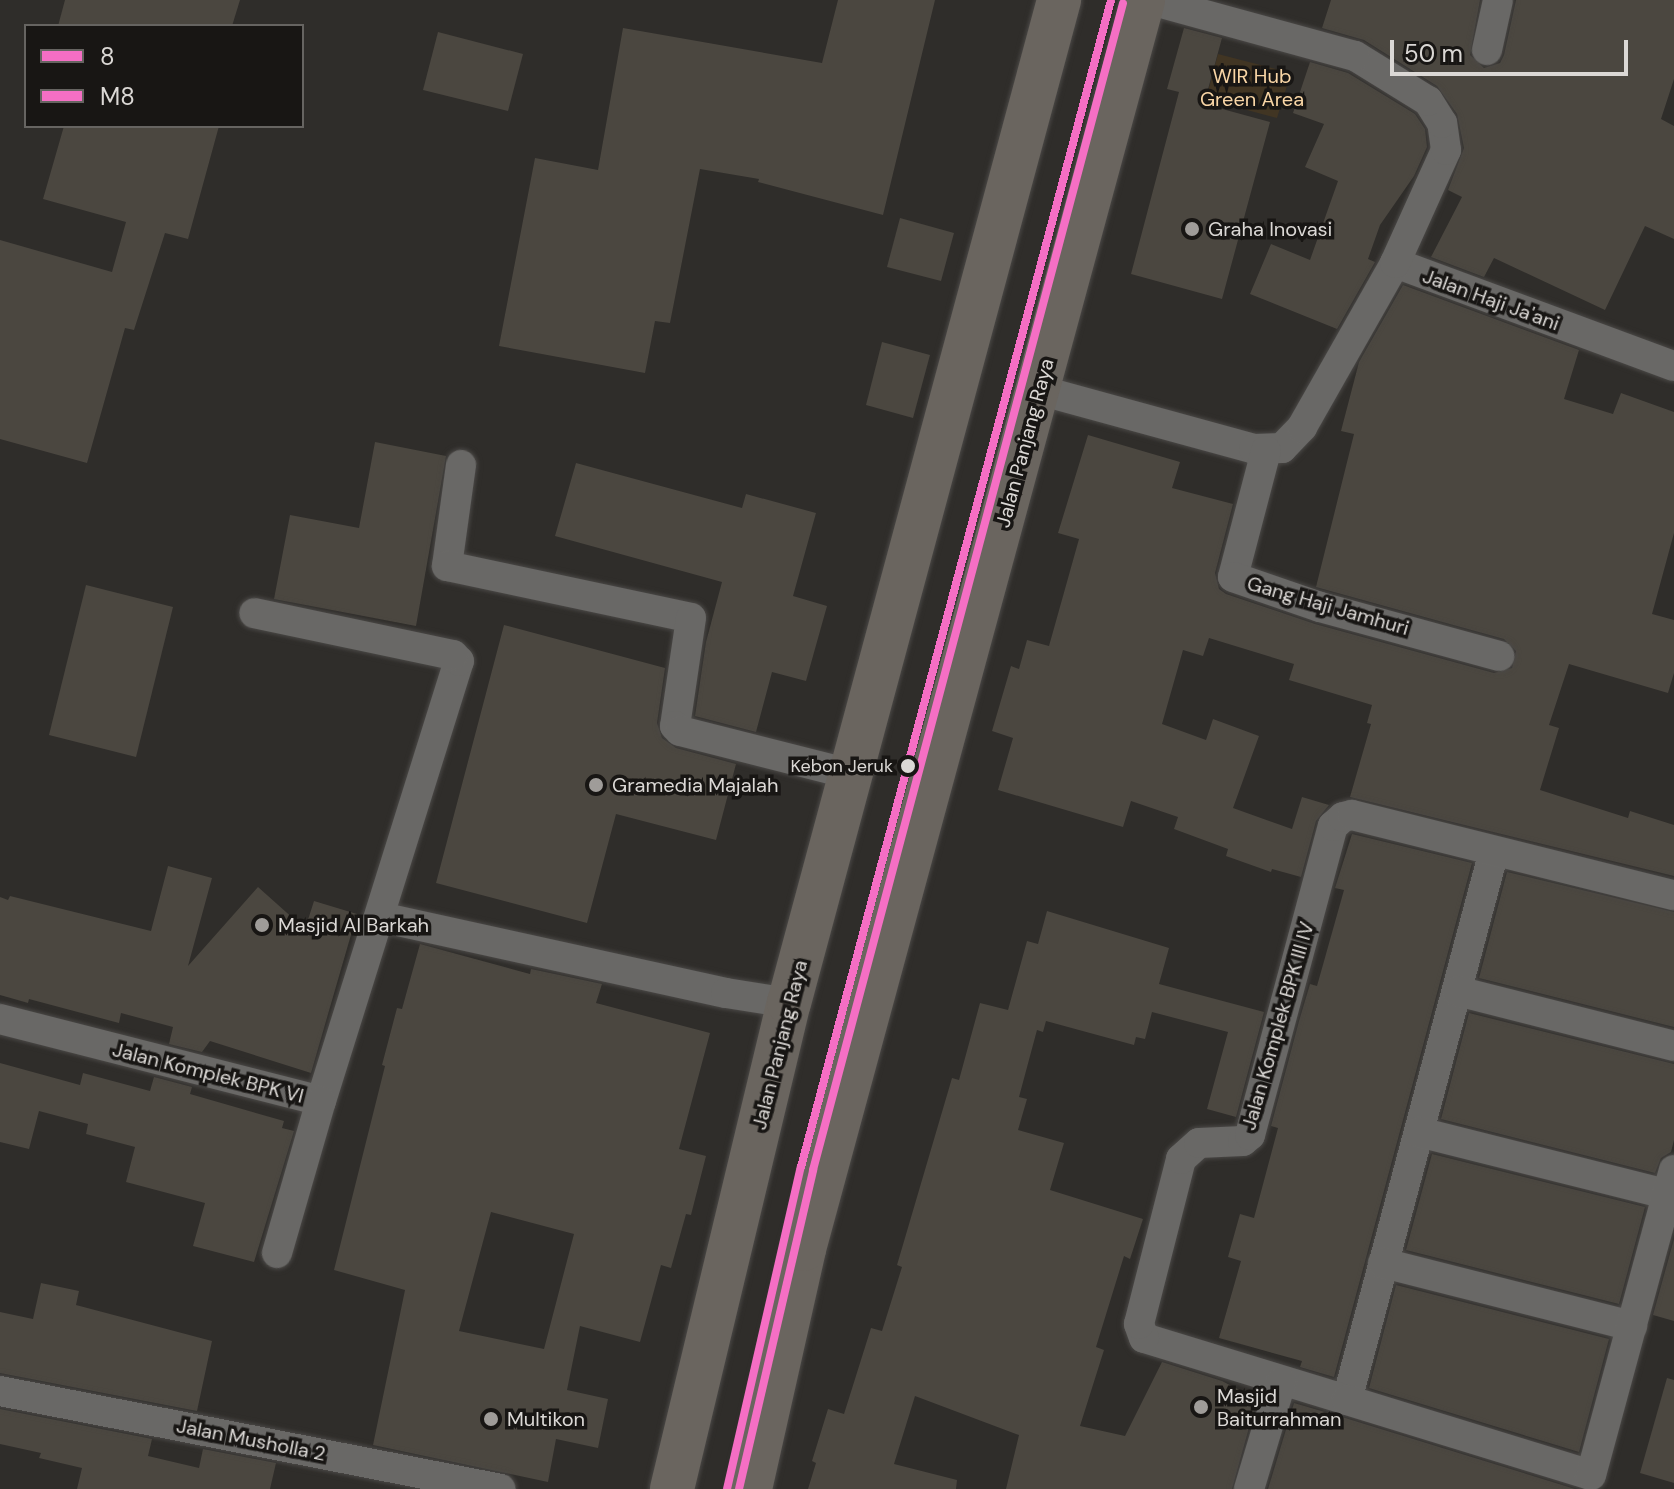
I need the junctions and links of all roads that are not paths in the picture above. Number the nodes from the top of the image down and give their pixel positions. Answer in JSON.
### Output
{"nodes":[{"id":1,"x":1059,"y":0,"type":"edge"},
{"id":2,"x":1143,"y":0,"type":"edge"},
{"id":3,"x":1150,"y":0,"type":"edge"},
{"id":4,"x":1498,"y":0,"type":"edge"},
{"id":5,"x":1487,"y":50,"type":"dead end"},
{"id":6,"x":1395,"y":263,"type":"junction"},
{"id":7,"x":1674,"y":366,"type":"edge"},
{"id":8,"x":1039,"y":390,"type":"junction"},
{"id":9,"x":1266,"y":451,"type":"junction"},
{"id":10,"x":461,"y":465,"type":"dead end"},
{"id":11,"x":254,"y":613,"type":"dead end"},
{"id":12,"x":1499,"y":656,"type":"dead end"},
{"id":13,"x":850,"y":774,"type":"junction"},
{"id":14,"x":1494,"y":851,"type":"junction"},
{"id":15,"x":1674,"y":895,"type":"edge"},
{"id":16,"x":380,"y":917,"type":"junction"},
{"id":17,"x":1457,"y":991,"type":"junction"},
{"id":18,"x":789,"y":1003,"type":"junction"},
{"id":19,"x":0,"y":1019,"type":"edge"},
{"id":20,"x":1674,"y":1046,"type":"edge"},
{"id":21,"x":321,"y":1101,"type":"junction"},
{"id":22,"x":1419,"y":1132,"type":"junction"},
{"id":23,"x":1670,"y":1182,"type":"edge"},
{"id":24,"x":277,"y":1253,"type":"dead end"},
{"id":25,"x":1383,"y":1263,"type":"junction"},
{"id":26,"x":1632,"y":1326,"type":"junction"},
{"id":27,"x":1281,"y":1382,"type":"junction"},
{"id":28,"x":0,"y":1391,"type":"edge"},
{"id":29,"x":1347,"y":1400,"type":"junction"},
{"id":30,"x":501,"y":1489,"type":"edge"},
{"id":31,"x":672,"y":1489,"type":"edge"},
{"id":32,"x":750,"y":1489,"type":"edge"},
{"id":33,"x":1249,"y":1489,"type":"edge"}],
"edges":[{"from":1,"to":13,"type":"main road","name":"Jalan Panjang Raya"},
{"from":2,"to":8,"type":"main road","name":"Jalan Panjang Raya"},
{"from":3,"to":6,"type":"street","name":"Jalan Haji Ja'ani"},
{"from":4,"to":5,"type":"street"},
{"from":6,"to":7,"type":"street","name":"Jalan Haji Ja'ani"},
{"from":6,"to":9,"type":"street"},
{"from":8,"to":9,"type":"street"},
{"from":8,"to":32,"type":"main road","name":"Jalan Panjang Raya"},
{"from":9,"to":12,"type":"street","name":"Gang Haji Jamhuri"},
{"from":10,"to":13,"type":"street"},
{"from":11,"to":16,"type":"street","name":"Jalan Komplek BPK VI"},
{"from":13,"to":18,"type":"main road","name":"Jalan Panjang Raya"},
{"from":14,"to":15,"type":"street","name":"Jalan Komplek BPK III IV"},
{"from":14,"to":17,"type":"street"},
{"from":14,"to":27,"type":"street","name":"Jalan Komplek BPK III IV"},
{"from":16,"to":18,"type":"street"},
{"from":16,"to":21,"type":"street","name":"Jalan Komplek BPK VI"},
{"from":17,"to":20,"type":"street"},
{"from":17,"to":22,"type":"street"},
{"from":18,"to":31,"type":"main road","name":"Jalan Panjang Raya"},
{"from":19,"to":21,"type":"street","name":"Jalan Komplek BPK VI"},
{"from":21,"to":24,"type":"street"},
{"from":22,"to":23,"type":"street","name":"Jalan Komplek BPK III IV"},
{"from":22,"to":25,"type":"street"},
{"from":23,"to":26,"type":"street","name":"Jalan Komplek BPK III IV"},
{"from":25,"to":26,"type":"street"},
{"from":25,"to":29,"type":"street"},
{"from":26,"to":29,"type":"street","name":"Jalan Komplek BPK III IV"},
{"from":27,"to":29,"type":"street","name":"Jalan Komplek BPK III IV"},
{"from":27,"to":33,"type":"street"},
{"from":28,"to":30,"type":"street","name":"Jalan Musholla 2"}]}
